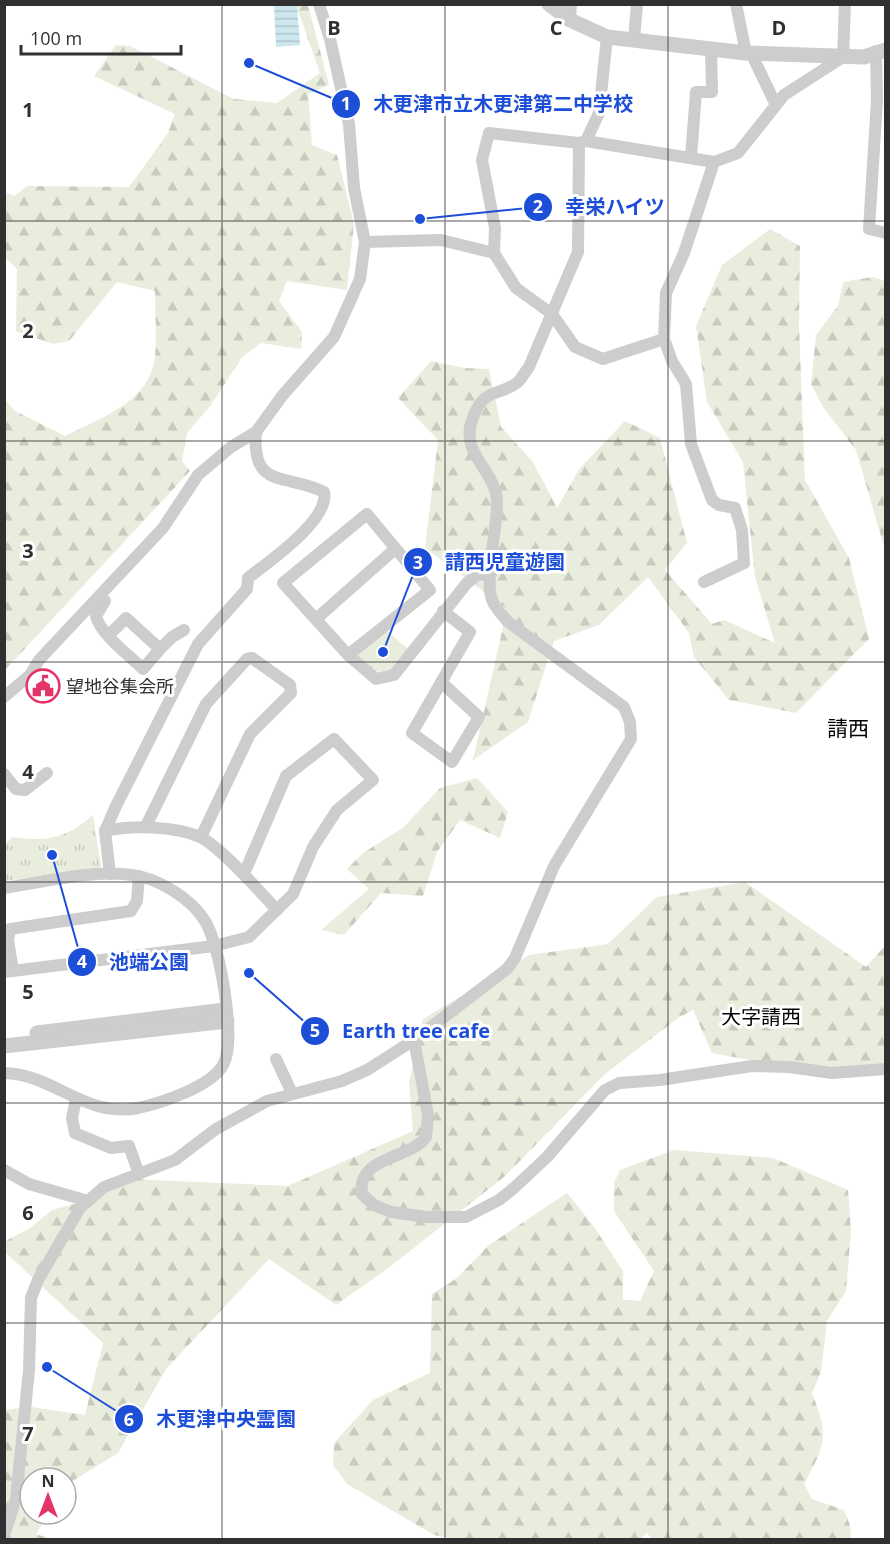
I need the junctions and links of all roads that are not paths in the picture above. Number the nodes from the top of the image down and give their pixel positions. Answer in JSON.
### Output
{"nodes":[{"id":1,"x":319,"y":4,"type":"edge"},
{"id":2,"x":549,"y":4,"type":"edge"},
{"id":3,"x":637,"y":4,"type":"edge"},
{"id":4,"x":736,"y":4,"type":"edge"},
{"id":5,"x":844,"y":4,"type":"edge"},
{"id":6,"x":571,"y":12,"type":"edge"},
{"id":7,"x":607,"y":37,"type":"junction"},
{"id":8,"x":634,"y":40,"type":"junction"},
{"id":9,"x":711,"y":49,"type":"junction"},
{"id":10,"x":881,"y":51,"type":"edge"},
{"id":11,"x":748,"y":53,"type":"junction"},
{"id":12,"x":843,"y":57,"type":"junction"},
{"id":13,"x":776,"y":105,"type":"junction"},
{"id":14,"x":582,"y":142,"type":"junction"},
{"id":15,"x":691,"y":157,"type":"junction"},
{"id":16,"x":714,"y":162,"type":"junction"},
{"id":17,"x":885,"y":234,"type":"edge"},
{"id":18,"x":365,"y":242,"type":"junction"},
{"id":19,"x":494,"y":253,"type":"junction"},
{"id":20,"x":552,"y":314,"type":"junction"},
{"id":21,"x":664,"y":339,"type":"junction"},
{"id":22,"x":256,"y":432,"type":"junction"},
{"id":23,"x":395,"y":549,"type":"junction"},
{"id":24,"x":491,"y":574,"type":"junction"},
{"id":25,"x":116,"y":582,"type":"junction"},
{"id":26,"x":704,"y":582,"type":"dead end"},
{"id":27,"x":443,"y":611,"type":"junction"},
{"id":28,"x":316,"y":619,"type":"junction"},
{"id":29,"x":184,"y":630,"type":"dead end"},
{"id":30,"x":110,"y":635,"type":"junction"},
{"id":31,"x":160,"y":649,"type":"junction"},
{"id":32,"x":348,"y":655,"type":"junction"},
{"id":33,"x":441,"y":682,"type":"junction"},
{"id":34,"x":4,"y":697,"type":"edge"},
{"id":35,"x":47,"y":773,"type":"dead end"},
{"id":36,"x":4,"y":774,"type":"edge"},
{"id":37,"x":146,"y":826,"type":"junction"},
{"id":38,"x":105,"y":831,"type":"junction"},
{"id":39,"x":201,"y":837,"type":"junction"},
{"id":40,"x":110,"y":874,"type":"junction"},
{"id":41,"x":244,"y":874,"type":"junction"},
{"id":42,"x":139,"y":876,"type":"junction"},
{"id":43,"x":4,"y":888,"type":"edge"},
{"id":44,"x":277,"y":910,"type":"junction"},
{"id":45,"x":214,"y":946,"type":"junction"},
{"id":46,"x":9,"y":972,"type":"edge"},
{"id":47,"x":226,"y":1016,"type":"junction"},
{"id":48,"x":4,"y":1037,"type":"edge"},
{"id":49,"x":414,"y":1040,"type":"junction"},
{"id":50,"x":4,"y":1046,"type":"edge"},
{"id":51,"x":276,"y":1059,"type":"dead end"},
{"id":52,"x":885,"y":1070,"type":"edge"},
{"id":53,"x":4,"y":1073,"type":"edge"},
{"id":54,"x":292,"y":1093,"type":"junction"},
{"id":55,"x":76,"y":1099,"type":"junction"},
{"id":56,"x":4,"y":1170,"type":"edge"},
{"id":57,"x":139,"y":1174,"type":"junction"},
{"id":58,"x":88,"y":1200,"type":"junction"},
{"id":59,"x":4,"y":1535,"type":"edge"}],
"edges":[{"from":1,"to":18,"type":"street"},
{"from":2,"to":6,"type":"street"},
{"from":3,"to":8,"type":"street"},
{"from":4,"to":11,"type":"street"},
{"from":5,"to":12,"type":"street"},
{"from":6,"to":7,"type":"street"},
{"from":7,"to":8,"type":"street"},
{"from":7,"to":14,"type":"street"},
{"from":8,"to":9,"type":"street"},
{"from":9,"to":11,"type":"street"},
{"from":9,"to":15,"type":"street"},
{"from":10,"to":12,"type":"street"},
{"from":10,"to":17,"type":"street"},
{"from":11,"to":12,"type":"street"},
{"from":11,"to":13,"type":"street"},
{"from":12,"to":13,"type":"street"},
{"from":13,"to":16,"type":"street"},
{"from":14,"to":15,"type":"street"},
{"from":14,"to":19,"type":"street"},
{"from":14,"to":20,"type":"street"},
{"from":15,"to":16,"type":"street"},
{"from":16,"to":21,"type":"street"},
{"from":18,"to":19,"type":"street"},
{"from":18,"to":22,"type":"street"},
{"from":19,"to":20,"type":"street"},
{"from":20,"to":21,"type":"street"},
{"from":20,"to":24,"type":"street"},
{"from":21,"to":26,"type":"street"},
{"from":22,"to":25,"type":"street"},
{"from":22,"to":38,"type":"street"},
{"from":23,"to":28,"type":"street"},
{"from":23,"to":28,"type":"street"},
{"from":23,"to":32,"type":"street"},
{"from":24,"to":27,"type":"street"},
{"from":24,"to":49,"type":"street"},
{"from":25,"to":30,"type":"street"},
{"from":25,"to":34,"type":"street"},
{"from":27,"to":32,"type":"street"},
{"from":27,"to":33,"type":"street"},
{"from":28,"to":32,"type":"street"},
{"from":29,"to":31,"type":"street"},
{"from":30,"to":31,"type":"street"},
{"from":30,"to":31,"type":"street"},
{"from":33,"to":33,"type":"street"},
{"from":35,"to":36,"type":"street"},
{"from":37,"to":38,"type":"street"},
{"from":37,"to":39,"type":"street"},
{"from":37,"to":39,"type":"street"},
{"from":38,"to":40,"type":"street"},
{"from":39,"to":41,"type":"street"},
{"from":40,"to":42,"type":"street"},
{"from":40,"to":43,"type":"street"},
{"from":41,"to":44,"type":"street"},
{"from":41,"to":44,"type":"street"},
{"from":42,"to":45,"type":"street"},
{"from":42,"to":46,"type":"street"},
{"from":44,"to":45,"type":"street"},
{"from":45,"to":46,"type":"street"},
{"from":45,"to":47,"type":"street"},
{"from":47,"to":48,"type":"street"},
{"from":47,"to":50,"type":"street"},
{"from":47,"to":55,"type":"street"},
{"from":49,"to":52,"type":"street"},
{"from":49,"to":54,"type":"street"},
{"from":51,"to":54,"type":"street"},
{"from":53,"to":55,"type":"street"},
{"from":54,"to":57,"type":"street"},
{"from":55,"to":57,"type":"street"},
{"from":56,"to":58,"type":"street"},
{"from":57,"to":58,"type":"street"},
{"from":58,"to":59,"type":"street"}]}
